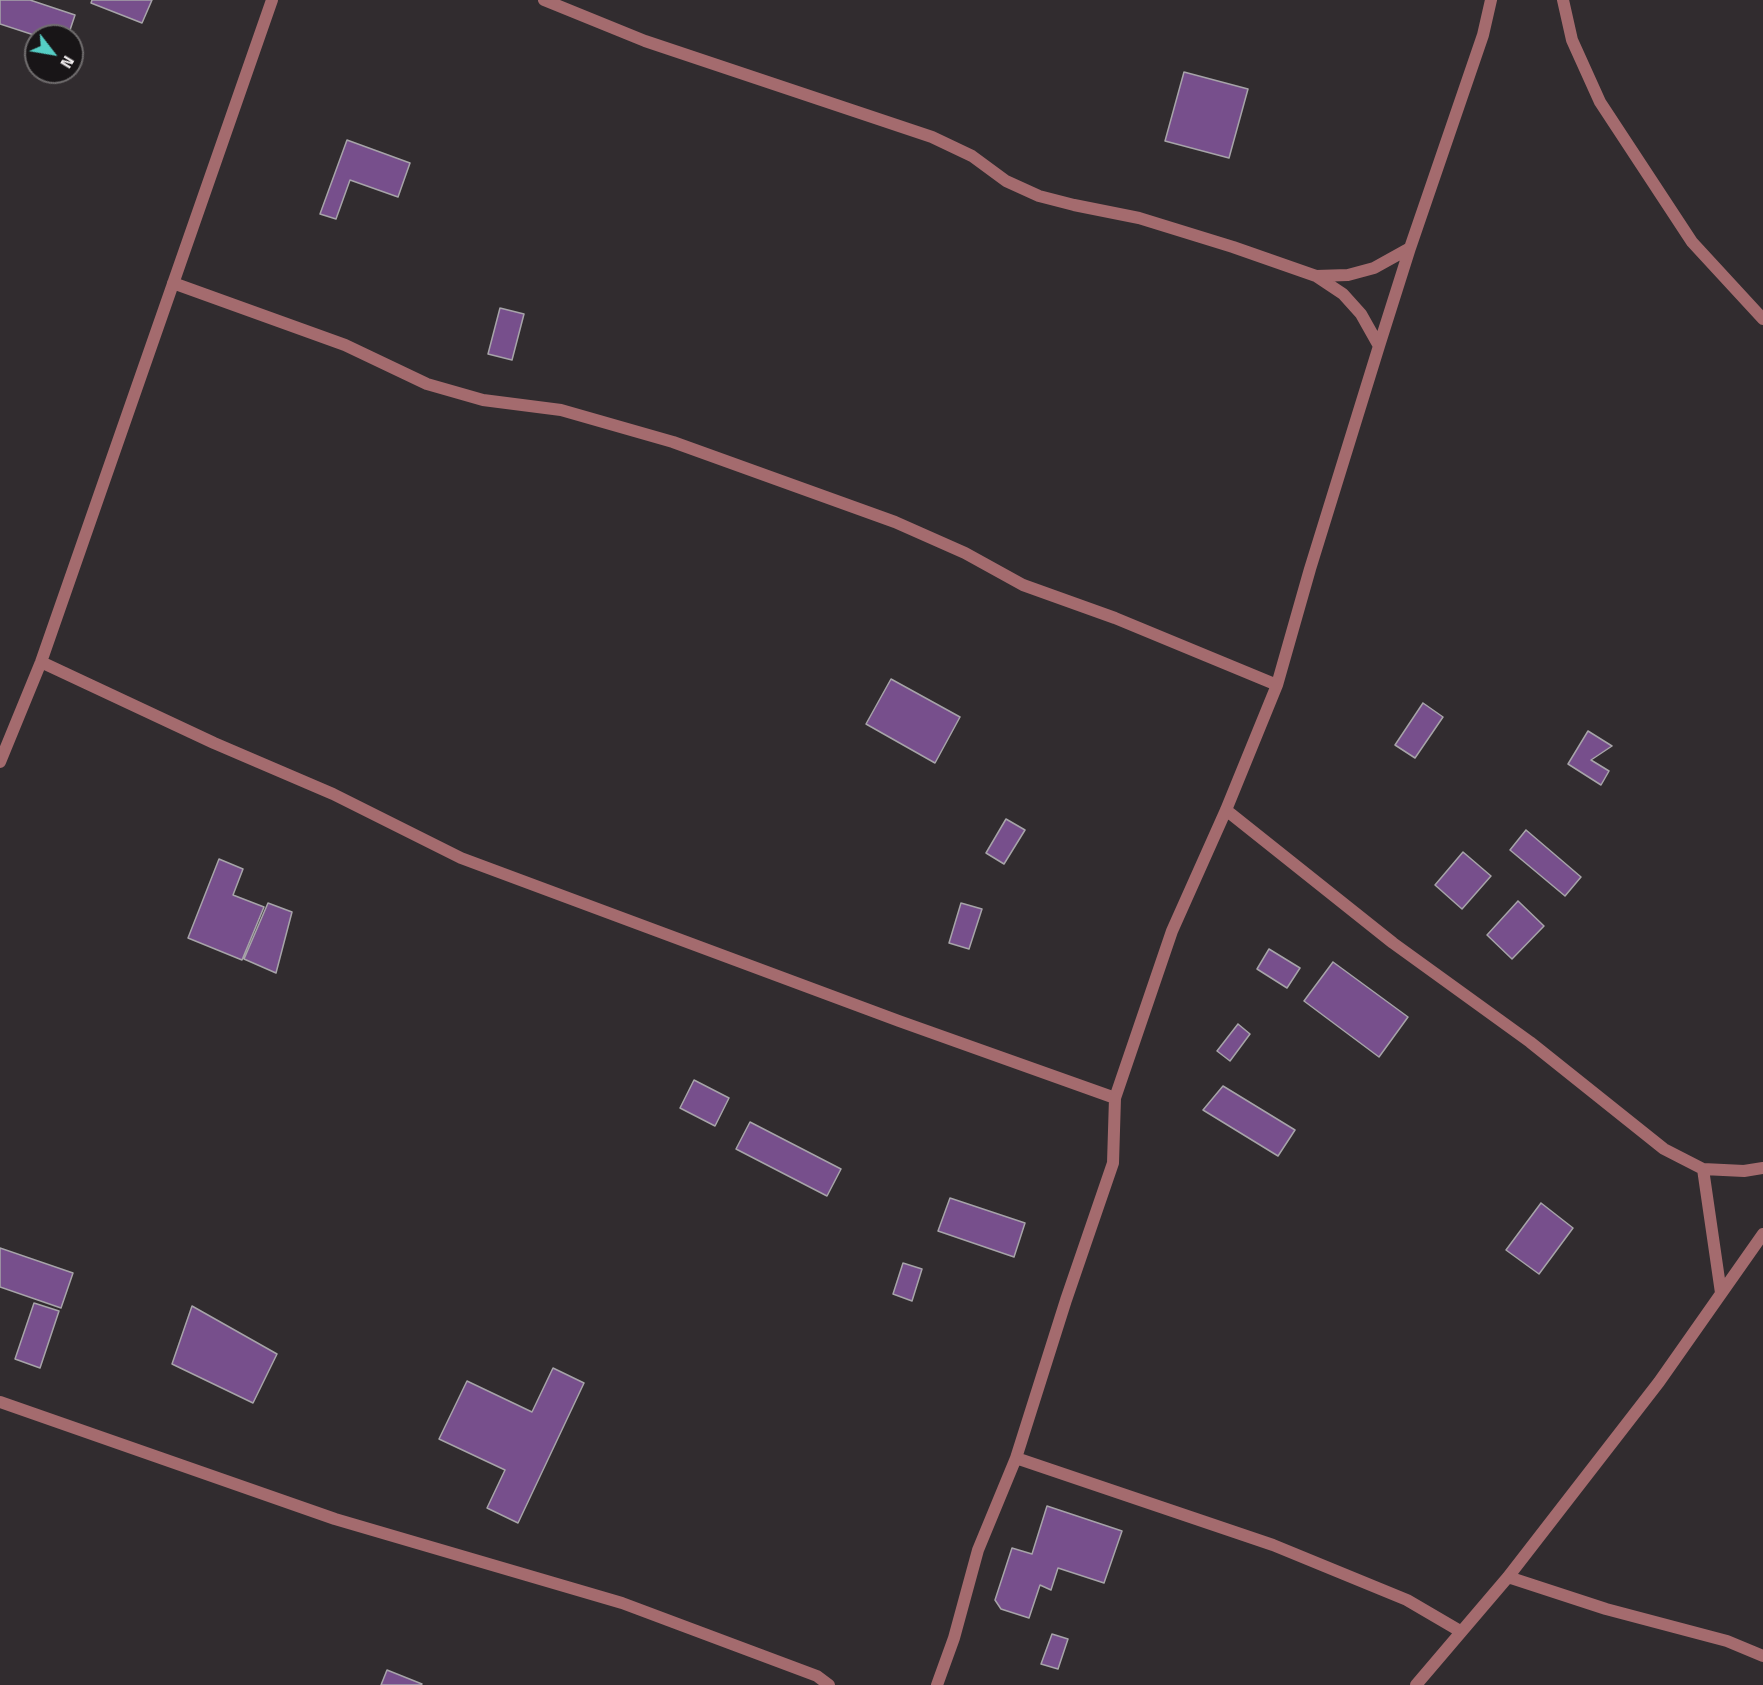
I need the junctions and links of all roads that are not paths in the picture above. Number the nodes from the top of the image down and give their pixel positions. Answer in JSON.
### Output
{"nodes":[{"id":1,"x":272,"y":0,"type":"edge"},
{"id":2,"x":544,"y":0,"type":"edge"},
{"id":3,"x":1491,"y":0,"type":"edge"},
{"id":4,"x":1563,"y":0,"type":"edge"},
{"id":5,"x":1410,"y":248,"type":"junction"},
{"id":6,"x":1316,"y":276,"type":"junction"},
{"id":7,"x":173,"y":283,"type":"junction"},
{"id":8,"x":1763,"y":319,"type":"edge"},
{"id":9,"x":1379,"y":346,"type":"junction"},
{"id":10,"x":41,"y":662,"type":"junction"},
{"id":11,"x":1277,"y":686,"type":"junction"},
{"id":12,"x":0,"y":762,"type":"edge"},
{"id":13,"x":1226,"y":810,"type":"junction"},
{"id":14,"x":1115,"y":1098,"type":"junction"},
{"id":15,"x":1763,"y":1168,"type":"edge"},
{"id":16,"x":1703,"y":1169,"type":"junction"},
{"id":17,"x":1763,"y":1234,"type":"edge"},
{"id":18,"x":1721,"y":1293,"type":"junction"},
{"id":19,"x":0,"y":1402,"type":"edge"},
{"id":20,"x":1016,"y":1458,"type":"junction"},
{"id":21,"x":1508,"y":1577,"type":"junction"},
{"id":22,"x":1460,"y":1631,"type":"junction"},
{"id":23,"x":1763,"y":1656,"type":"edge"},
{"id":24,"x":829,"y":1685,"type":"edge"},
{"id":25,"x":938,"y":1685,"type":"edge"},
{"id":26,"x":1416,"y":1685,"type":"edge"}],
"edges":[{"from":1,"to":7,"type":"street"},
{"from":2,"to":6,"type":"street"},
{"from":3,"to":5,"type":"street"},
{"from":4,"to":8,"type":"street"},
{"from":5,"to":6,"type":"street"},
{"from":5,"to":9,"type":"street"},
{"from":6,"to":9,"type":"street"},
{"from":7,"to":10,"type":"street"},
{"from":7,"to":11,"type":"street"},
{"from":9,"to":11,"type":"street"},
{"from":10,"to":12,"type":"street"},
{"from":10,"to":14,"type":"street"},
{"from":11,"to":13,"type":"street"},
{"from":13,"to":14,"type":"street"},
{"from":13,"to":16,"type":"street"},
{"from":14,"to":20,"type":"street"},
{"from":15,"to":16,"type":"street"},
{"from":16,"to":18,"type":"street"},
{"from":17,"to":18,"type":"street"},
{"from":18,"to":21,"type":"street"},
{"from":19,"to":24,"type":"street"},
{"from":20,"to":22,"type":"street"},
{"from":20,"to":25,"type":"street"},
{"from":21,"to":22,"type":"street"},
{"from":21,"to":23,"type":"street"},
{"from":22,"to":26,"type":"street"}]}
